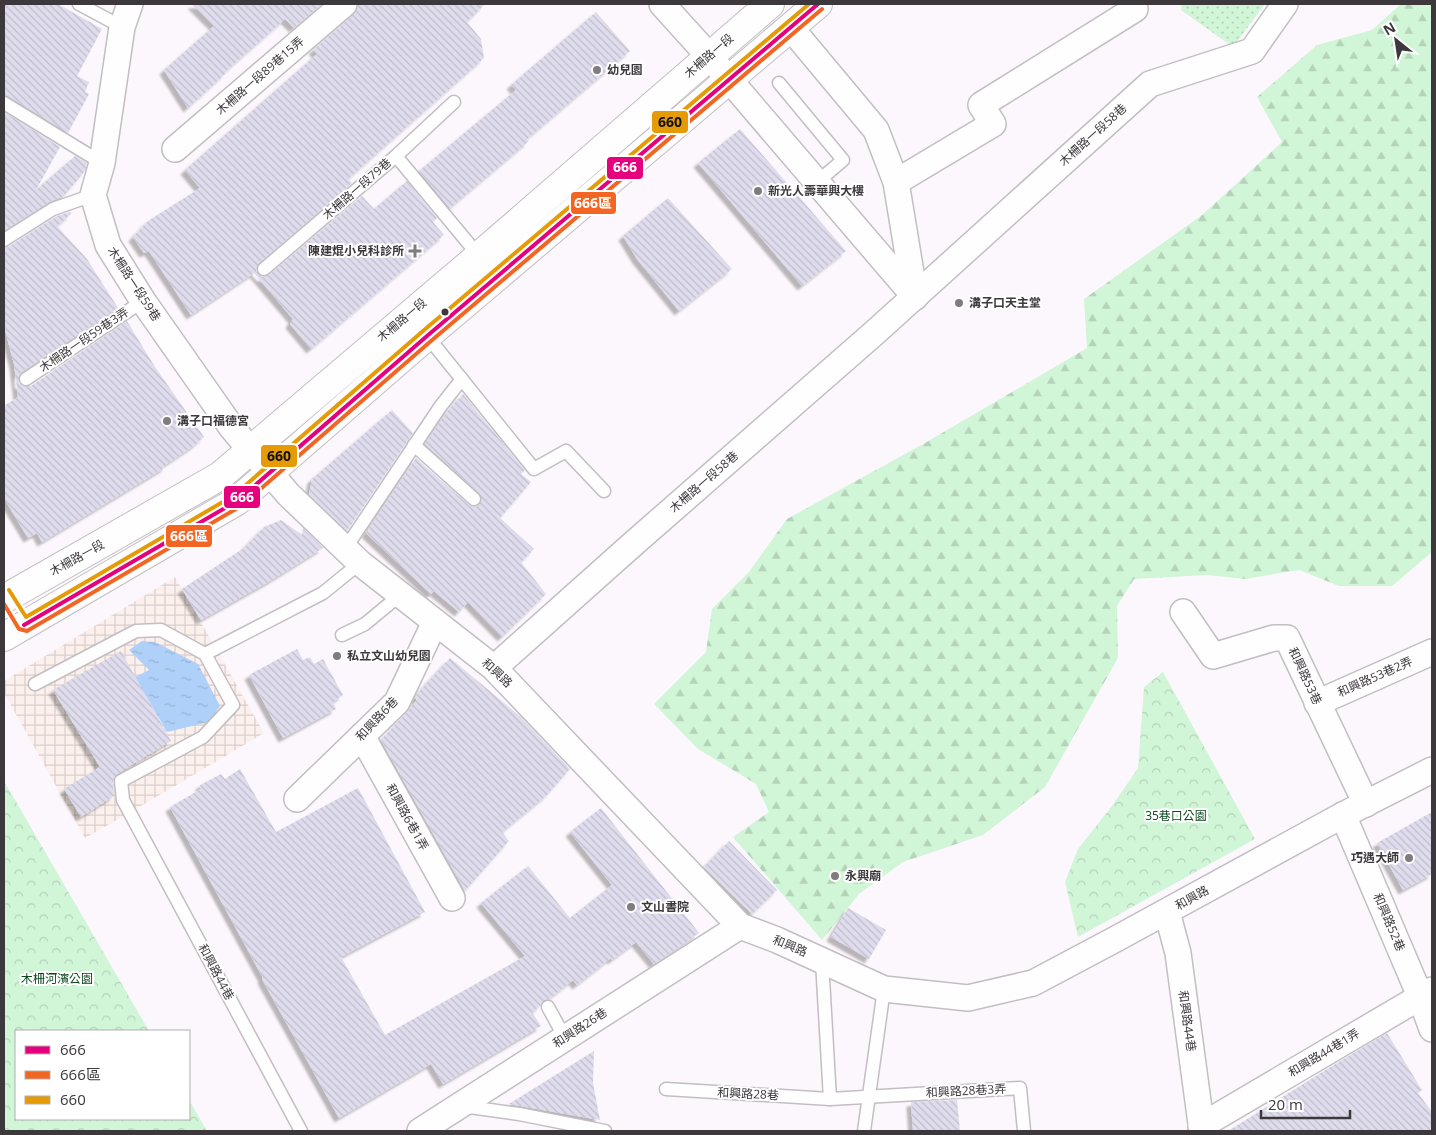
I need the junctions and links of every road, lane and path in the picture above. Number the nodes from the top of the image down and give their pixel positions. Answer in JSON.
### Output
{"nodes":[{"id":1,"x":79,"y":4,"type":"edge"},
{"id":2,"x":344,"y":4,"type":"edge"},
{"id":3,"x":662,"y":4,"type":"edge"},
{"id":4,"x":770,"y":4,"type":"edge"},
{"id":5,"x":818,"y":4,"type":"edge"},
{"id":6,"x":1285,"y":4,"type":"edge"},
{"id":7,"x":1135,"y":9,"type":"dead end"},
{"id":8,"x":126,"y":15,"type":"edge"},
{"id":9,"x":790,"y":27,"type":"junction"},
{"id":10,"x":709,"y":56,"type":"junction"},
{"id":11,"x":728,"y":79,"type":"junction"},
{"id":12,"x":779,"y":83,"type":"dead end"},
{"id":13,"x":454,"y":102,"type":"dead end"},
{"id":14,"x":4,"y":103,"type":"edge"},
{"id":15,"x":175,"y":149,"type":"dead end"},
{"id":16,"x":396,"y":156,"type":"junction"},
{"id":17,"x":102,"y":163,"type":"junction"},
{"id":18,"x":896,"y":182,"type":"junction"},
{"id":19,"x":816,"y":183,"type":"junction"},
{"id":20,"x":93,"y":195,"type":"junction"},
{"id":21,"x":4,"y":240,"type":"edge"},
{"id":22,"x":479,"y":256,"type":"junction"},
{"id":23,"x":264,"y":269,"type":"dead end"},
{"id":24,"x":914,"y":297,"type":"junction"},
{"id":25,"x":143,"y":301,"type":"junction"},
{"id":26,"x":427,"y":336,"type":"junction"},
{"id":27,"x":26,"y":379,"type":"dead end"},
{"id":28,"x":462,"y":380,"type":"junction"},
{"id":29,"x":414,"y":446,"type":"junction"},
{"id":30,"x":250,"y":450,"type":"junction"},
{"id":31,"x":271,"y":473,"type":"junction"},
{"id":32,"x":604,"y":491,"type":"dead end"},
{"id":33,"x":474,"y":498,"type":"dead end"},
{"id":34,"x":353,"y":556,"type":"junction"},
{"id":35,"x":400,"y":595,"type":"junction"},
{"id":36,"x":5,"y":596,"type":"edge"},
{"id":37,"x":1183,"y":612,"type":"dead end"},
{"id":38,"x":435,"y":622,"type":"junction"},
{"id":39,"x":14,"y":631,"type":"edge"},
{"id":40,"x":342,"y":635,"type":"dead end"},
{"id":41,"x":1432,"y":652,"type":"edge"},
{"id":42,"x":204,"y":654,"type":"junction"},
{"id":43,"x":494,"y":668,"type":"junction"},
{"id":44,"x":35,"y":684,"type":"dead end"},
{"id":45,"x":1317,"y":703,"type":"junction"},
{"id":46,"x":362,"y":736,"type":"junction"},
{"id":47,"x":1432,"y":770,"type":"edge"},
{"id":48,"x":297,"y":799,"type":"dead end"},
{"id":49,"x":1366,"y":804,"type":"junction"},
{"id":50,"x":1343,"y":815,"type":"junction"},
{"id":51,"x":452,"y":898,"type":"dead end"},
{"id":52,"x":1167,"y":912,"type":"junction"},
{"id":53,"x":740,"y":926,"type":"junction"},
{"id":54,"x":822,"y":960,"type":"junction"},
{"id":55,"x":884,"y":989,"type":"junction"},
{"id":56,"x":1426,"y":993,"type":"edge"},
{"id":57,"x":548,"y":1007,"type":"dead end"},
{"id":58,"x":1432,"y":1029,"type":"edge"},
{"id":59,"x":565,"y":1038,"type":"junction"},
{"id":60,"x":666,"y":1089,"type":"dead end"},
{"id":61,"x":869,"y":1097,"type":"junction"},
{"id":62,"x":830,"y":1099,"type":"junction"},
{"id":63,"x":460,"y":1106,"type":"junction"},
{"id":64,"x":1201,"y":1129,"type":"edge"},
{"id":65,"x":301,"y":1131,"type":"edge"},
{"id":66,"x":420,"y":1131,"type":"edge"},
{"id":67,"x":605,"y":1131,"type":"edge"},
{"id":68,"x":864,"y":1131,"type":"edge"},
{"id":69,"x":1024,"y":1131,"type":"edge"}],
"edges":[{"from":1,"to":8,"type":"lane"},
{"from":2,"to":15,"type":"street","name":"木柵路一段89巷15弄"},
{"from":3,"to":10,"type":"street"},
{"from":4,"to":10,"type":"main road","name":"木柵路一段"},
{"from":5,"to":9,"type":"main road","name":"木柵路一段"},
{"from":6,"to":24,"type":"street","name":"木柵路一段58巷"},
{"from":7,"to":18,"type":"street"},
{"from":8,"to":17,"type":"street"},
{"from":9,"to":11,"type":"main road","name":"木柵路一段"},
{"from":9,"to":18,"type":"street"},
{"from":10,"to":11,"type":"street"},
{"from":10,"to":22,"type":"main road","name":"木柵路一段"},
{"from":11,"to":19,"type":"street"},
{"from":11,"to":26,"type":"main road","name":"木柵路一段"},
{"from":12,"to":19,"type":"lane"},
{"from":13,"to":16,"type":"lane"},
{"from":14,"to":17,"type":"lane"},
{"from":16,"to":22,"type":"lane","name":"木柵路一段79巷"},
{"from":16,"to":23,"type":"lane","name":"木柵路一段79巷"},
{"from":17,"to":20,"type":"street"},
{"from":18,"to":24,"type":"street"},
{"from":19,"to":24,"type":"street"},
{"from":20,"to":21,"type":"lane"},
{"from":20,"to":25,"type":"street","name":"木柵路一段59巷"},
{"from":22,"to":30,"type":"main road","name":"木柵路一段"},
{"from":24,"to":43,"type":"street","name":"木柵路一段58巷"},
{"from":25,"to":27,"type":"lane","name":"木柵路一段59巷3弄"},
{"from":25,"to":30,"type":"street","name":"木柵路一段59巷"},
{"from":26,"to":28,"type":"lane"},
{"from":26,"to":31,"type":"main road","name":"木柵路一段"},
{"from":28,"to":29,"type":"lane"},
{"from":28,"to":32,"type":"lane"},
{"from":29,"to":33,"type":"lane"},
{"from":29,"to":34,"type":"lane"},
{"from":30,"to":31,"type":"street","name":"木柵路一段59巷"},
{"from":30,"to":36,"type":"main road","name":"木柵路一段"},
{"from":31,"to":34,"type":"street","name":"和興路"},
{"from":31,"to":39,"type":"main road","name":"木柵路一段"},
{"from":34,"to":35,"type":"street","name":"和興路"},
{"from":34,"to":42,"type":"lane"},
{"from":35,"to":38,"type":"street","name":"和興路"},
{"from":35,"to":40,"type":"lane"},
{"from":36,"to":39,"type":"main road","name":"木柵路一段"},
{"from":37,"to":45,"type":"street","name":"和興路53巷"},
{"from":38,"to":43,"type":"street","name":"和興路"},
{"from":38,"to":46,"type":"street","name":"和興路6巷"},
{"from":41,"to":45,"type":"street","name":"和興路53巷2弄"},
{"from":42,"to":44,"type":"lane"},
{"from":42,"to":65,"type":"lane","name":"和興路44巷"},
{"from":43,"to":53,"type":"street","name":"和興路"},
{"from":45,"to":49,"type":"street","name":"和興路53巷"},
{"from":46,"to":48,"type":"street","name":"和興路6巷"},
{"from":46,"to":51,"type":"street","name":"和興路6巷1弄"},
{"from":47,"to":49,"type":"street","name":"和興路"},
{"from":49,"to":50,"type":"street","name":"和興路"},
{"from":50,"to":52,"type":"street","name":"和興路"},
{"from":50,"to":56,"type":"street","name":"和興路52巷"},
{"from":52,"to":55,"type":"street","name":"和興路"},
{"from":52,"to":64,"type":"street","name":"和興路44巷"},
{"from":53,"to":54,"type":"street","name":"和興路"},
{"from":53,"to":59,"type":"street","name":"和興路26巷"},
{"from":54,"to":55,"type":"street","name":"和興路"},
{"from":54,"to":62,"type":"lane"},
{"from":55,"to":61,"type":"lane"},
{"from":56,"to":58,"type":"street","name":"和興路52巷"},
{"from":56,"to":64,"type":"street","name":"和興路44巷1弄"},
{"from":57,"to":59,"type":"lane"},
{"from":59,"to":63,"type":"street","name":"和興路26巷"},
{"from":60,"to":62,"type":"lane","name":"和興路28巷"},
{"from":61,"to":62,"type":"lane","name":"和興路28巷"},
{"from":61,"to":68,"type":"lane"},
{"from":61,"to":69,"type":"lane","name":"和興路28巷3弄"},
{"from":63,"to":66,"type":"street","name":"和興路26巷"},
{"from":63,"to":67,"type":"lane"}]}
